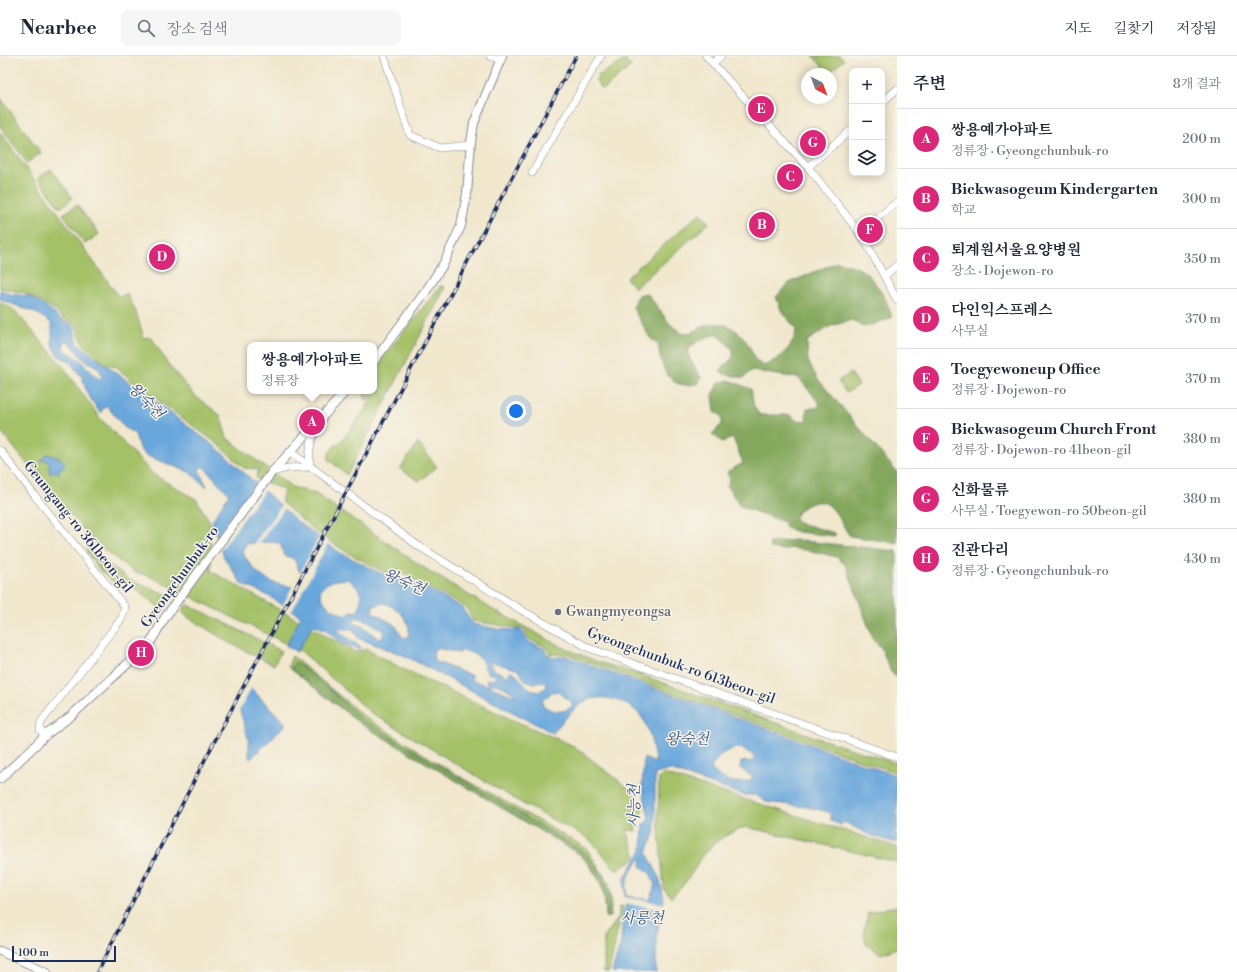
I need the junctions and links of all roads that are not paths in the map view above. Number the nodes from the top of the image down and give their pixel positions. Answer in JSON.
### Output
{"nodes":[{"id":1,"x":384,"y":56,"type":"edge"},
{"id":2,"x":490,"y":56,"type":"edge"},
{"id":3,"x":601,"y":56,"type":"edge"},
{"id":4,"x":706,"y":56,"type":"edge"},
{"id":5,"x":721,"y":56,"type":"edge"},
{"id":6,"x":502,"y":58,"type":"edge"},
{"id":7,"x":713,"y":63,"type":"junction"},
{"id":8,"x":897,"y":89,"type":"edge"},
{"id":9,"x":885,"y":100,"type":"edge"},
{"id":10,"x":849,"y":132,"type":"edge"},
{"id":11,"x":470,"y":145,"type":"junction"},
{"id":12,"x":808,"y":168,"type":"junction"},
{"id":13,"x":532,"y":173,"type":"dead end"},
{"id":14,"x":897,"y":202,"type":"edge"},
{"id":15,"x":860,"y":233,"type":"junction"},
{"id":16,"x":897,"y":265,"type":"edge"},
{"id":17,"x":884,"y":276,"type":"junction"},
{"id":18,"x":897,"y":300,"type":"edge"},
{"id":19,"x":377,"y":357,"type":"edge"},
{"id":20,"x":343,"y":394,"type":"edge"},
{"id":21,"x":319,"y":421,"type":"junction"},
{"id":22,"x":0,"y":450,"type":"edge"},
{"id":23,"x":291,"y":452,"type":"junction"},
{"id":24,"x":310,"y":467,"type":"junction"},
{"id":25,"x":272,"y":472,"type":"junction"},
{"id":26,"x":45,"y":736,"type":"junction"},
{"id":27,"x":897,"y":757,"type":"edge"},
{"id":28,"x":0,"y":779,"type":"edge"},
{"id":29,"x":0,"y":951,"type":"edge"},
{"id":30,"x":47,"y":972,"type":"edge"}],
"edges":[{"from":1,"to":11,"type":"street"},
{"from":2,"to":6,"type":"street"},
{"from":3,"to":13,"type":"street"},
{"from":4,"to":7,"type":"street"},
{"from":5,"to":7,"type":"street"},
{"from":6,"to":11,"type":"street"},
{"from":7,"to":12,"type":"street"},
{"from":8,"to":9,"type":"street"},
{"from":10,"to":12,"type":"street"},
{"from":11,"to":19,"type":"street"},
{"from":12,"to":15,"type":"street"},
{"from":14,"to":15,"type":"street"},
{"from":15,"to":17,"type":"street"},
{"from":16,"to":17,"type":"street"},
{"from":17,"to":18,"type":"street"},
{"from":20,"to":21,"type":"street","name":"Gyeongchunbuk-ro"},
{"from":21,"to":23,"type":"street","name":"Gyeongchunbuk-ro"},
{"from":21,"to":24,"type":"street"},
{"from":22,"to":26,"type":"street","name":"Geumgang-ro 361beon-gil"},
{"from":23,"to":24,"type":"street","name":"Gyeongchunbuk-ro 613beon-gil"},
{"from":23,"to":25,"type":"street","name":"Gyeongchunbuk-ro"},
{"from":24,"to":25,"type":"street"},
{"from":24,"to":27,"type":"street","name":"Gyeongchunbuk-ro 613beon-gil"},
{"from":25,"to":26,"type":"street","name":"Gyeongchunbuk-ro"},
{"from":26,"to":28,"type":"street","name":"Gyeongchunbuk-ro"},
{"from":29,"to":30,"type":"street"}]}
